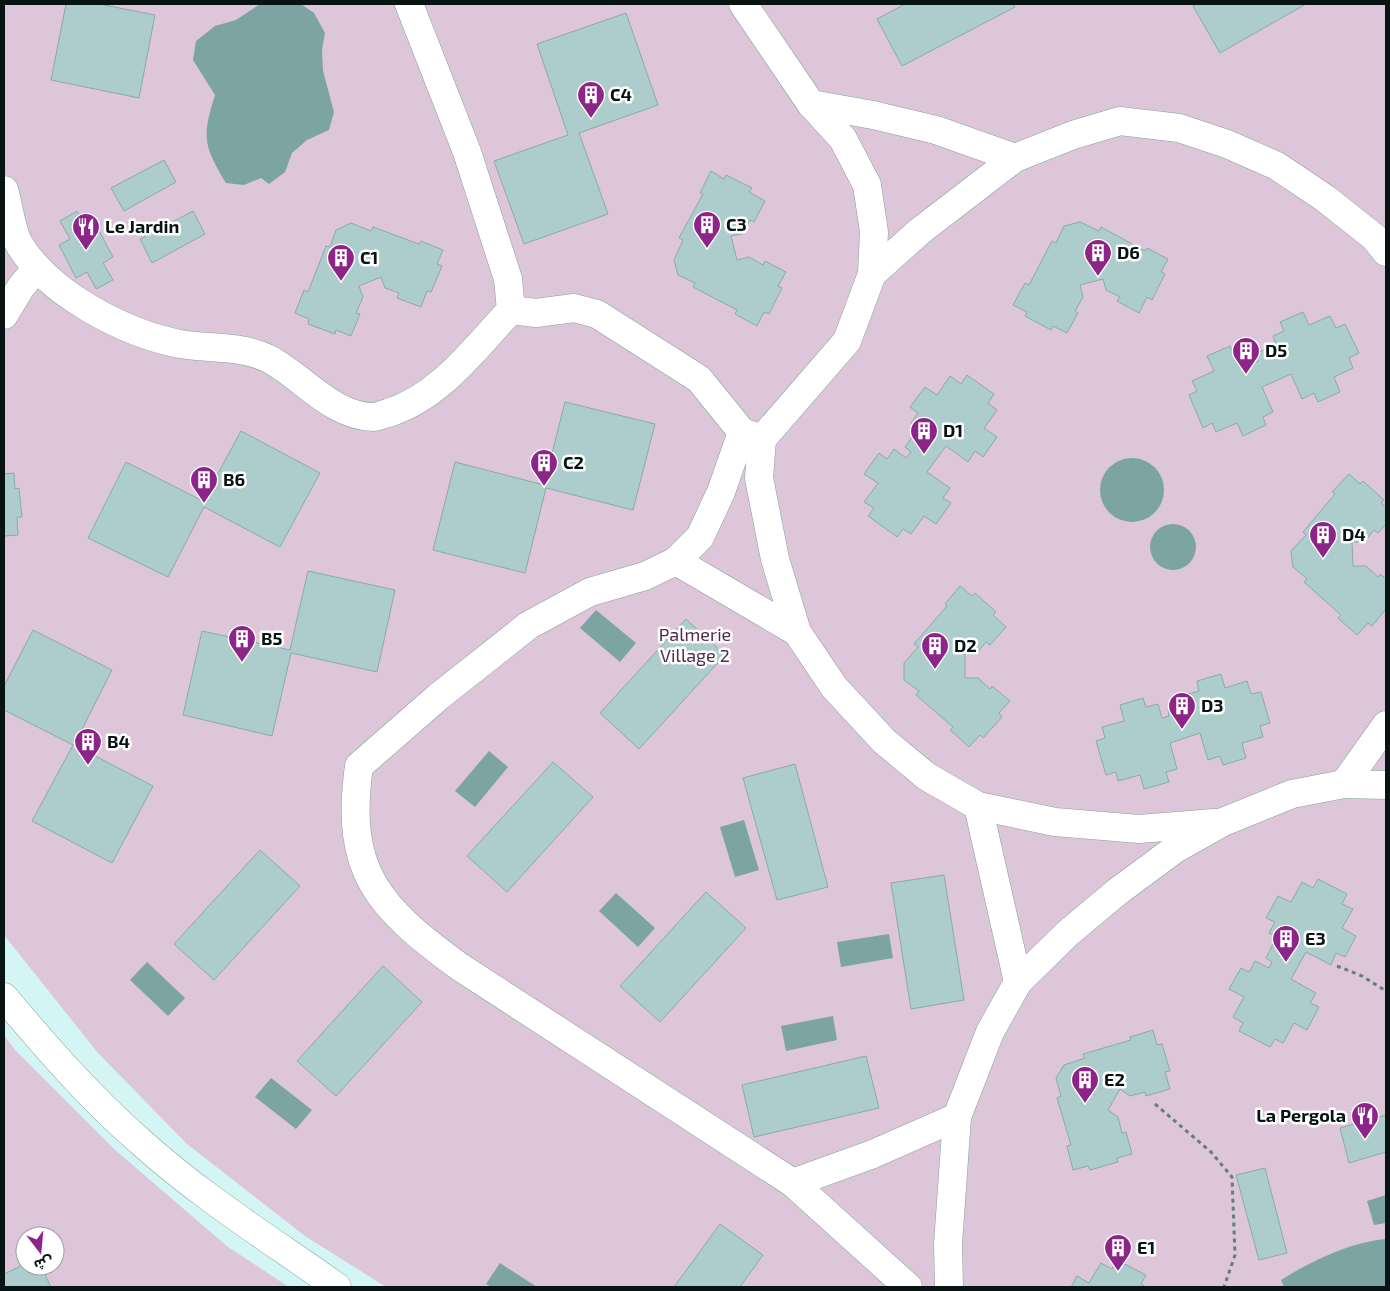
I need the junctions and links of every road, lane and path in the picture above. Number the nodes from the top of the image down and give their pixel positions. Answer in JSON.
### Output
{"nodes":[{"id":1,"x":409,"y":4,"type":"edge"},
{"id":2,"x":743,"y":4,"type":"edge"},
{"id":3,"x":812,"y":104,"type":"junction"},
{"id":4,"x":1015,"y":158,"type":"junction"},
{"id":5,"x":4,"y":190,"type":"edge"},
{"id":6,"x":1386,"y":252,"type":"edge"},
{"id":7,"x":36,"y":269,"type":"junction"},
{"id":8,"x":872,"y":274,"type":"junction"},
{"id":9,"x":511,"y":310,"type":"junction"},
{"id":10,"x":4,"y":315,"type":"edge"},
{"id":11,"x":752,"y":436,"type":"junction"},
{"id":12,"x":676,"y":561,"type":"junction"},
{"id":13,"x":797,"y":632,"type":"junction"},
{"id":14,"x":1386,"y":725,"type":"edge"},
{"id":15,"x":1344,"y":784,"type":"junction"},
{"id":16,"x":1386,"y":785,"type":"edge"},
{"id":17,"x":978,"y":806,"type":"junction"},
{"id":18,"x":1223,"y":822,"type":"junction"},
{"id":19,"x":1337,"y":966,"type":"dead end"},
{"id":20,"x":1018,"y":982,"type":"junction"},
{"id":21,"x":1386,"y":991,"type":"edge"},
{"id":22,"x":4,"y":997,"type":"edge"},
{"id":23,"x":1155,"y":1104,"type":"dead end"},
{"id":24,"x":957,"y":1117,"type":"junction"},
{"id":25,"x":793,"y":1183,"type":"junction"},
{"id":26,"x":337,"y":1287,"type":"edge"},
{"id":27,"x":908,"y":1287,"type":"edge"},
{"id":28,"x":948,"y":1287,"type":"edge"},
{"id":29,"x":1224,"y":1287,"type":"edge"}],
"edges":[{"from":1,"to":9,"type":"street"},
{"from":2,"to":3,"type":"street"},
{"from":3,"to":4,"type":"street"},
{"from":3,"to":8,"type":"street"},
{"from":4,"to":6,"type":"street"},
{"from":4,"to":8,"type":"street"},
{"from":5,"to":7,"type":"street"},
{"from":7,"to":9,"type":"street"},
{"from":7,"to":10,"type":"street"},
{"from":8,"to":11,"type":"street"},
{"from":9,"to":11,"type":"street"},
{"from":11,"to":12,"type":"street"},
{"from":11,"to":13,"type":"street"},
{"from":12,"to":13,"type":"street"},
{"from":12,"to":25,"type":"street"},
{"from":13,"to":17,"type":"street"},
{"from":14,"to":15,"type":"street"},
{"from":15,"to":16,"type":"street"},
{"from":15,"to":18,"type":"street"},
{"from":17,"to":18,"type":"street"},
{"from":17,"to":20,"type":"street"},
{"from":18,"to":20,"type":"street"},
{"from":19,"to":21,"type":"path"},
{"from":20,"to":24,"type":"street"},
{"from":22,"to":26,"type":"street"},
{"from":23,"to":29,"type":"path"},
{"from":24,"to":25,"type":"street"},
{"from":24,"to":28,"type":"street"},
{"from":25,"to":27,"type":"street"}]}
